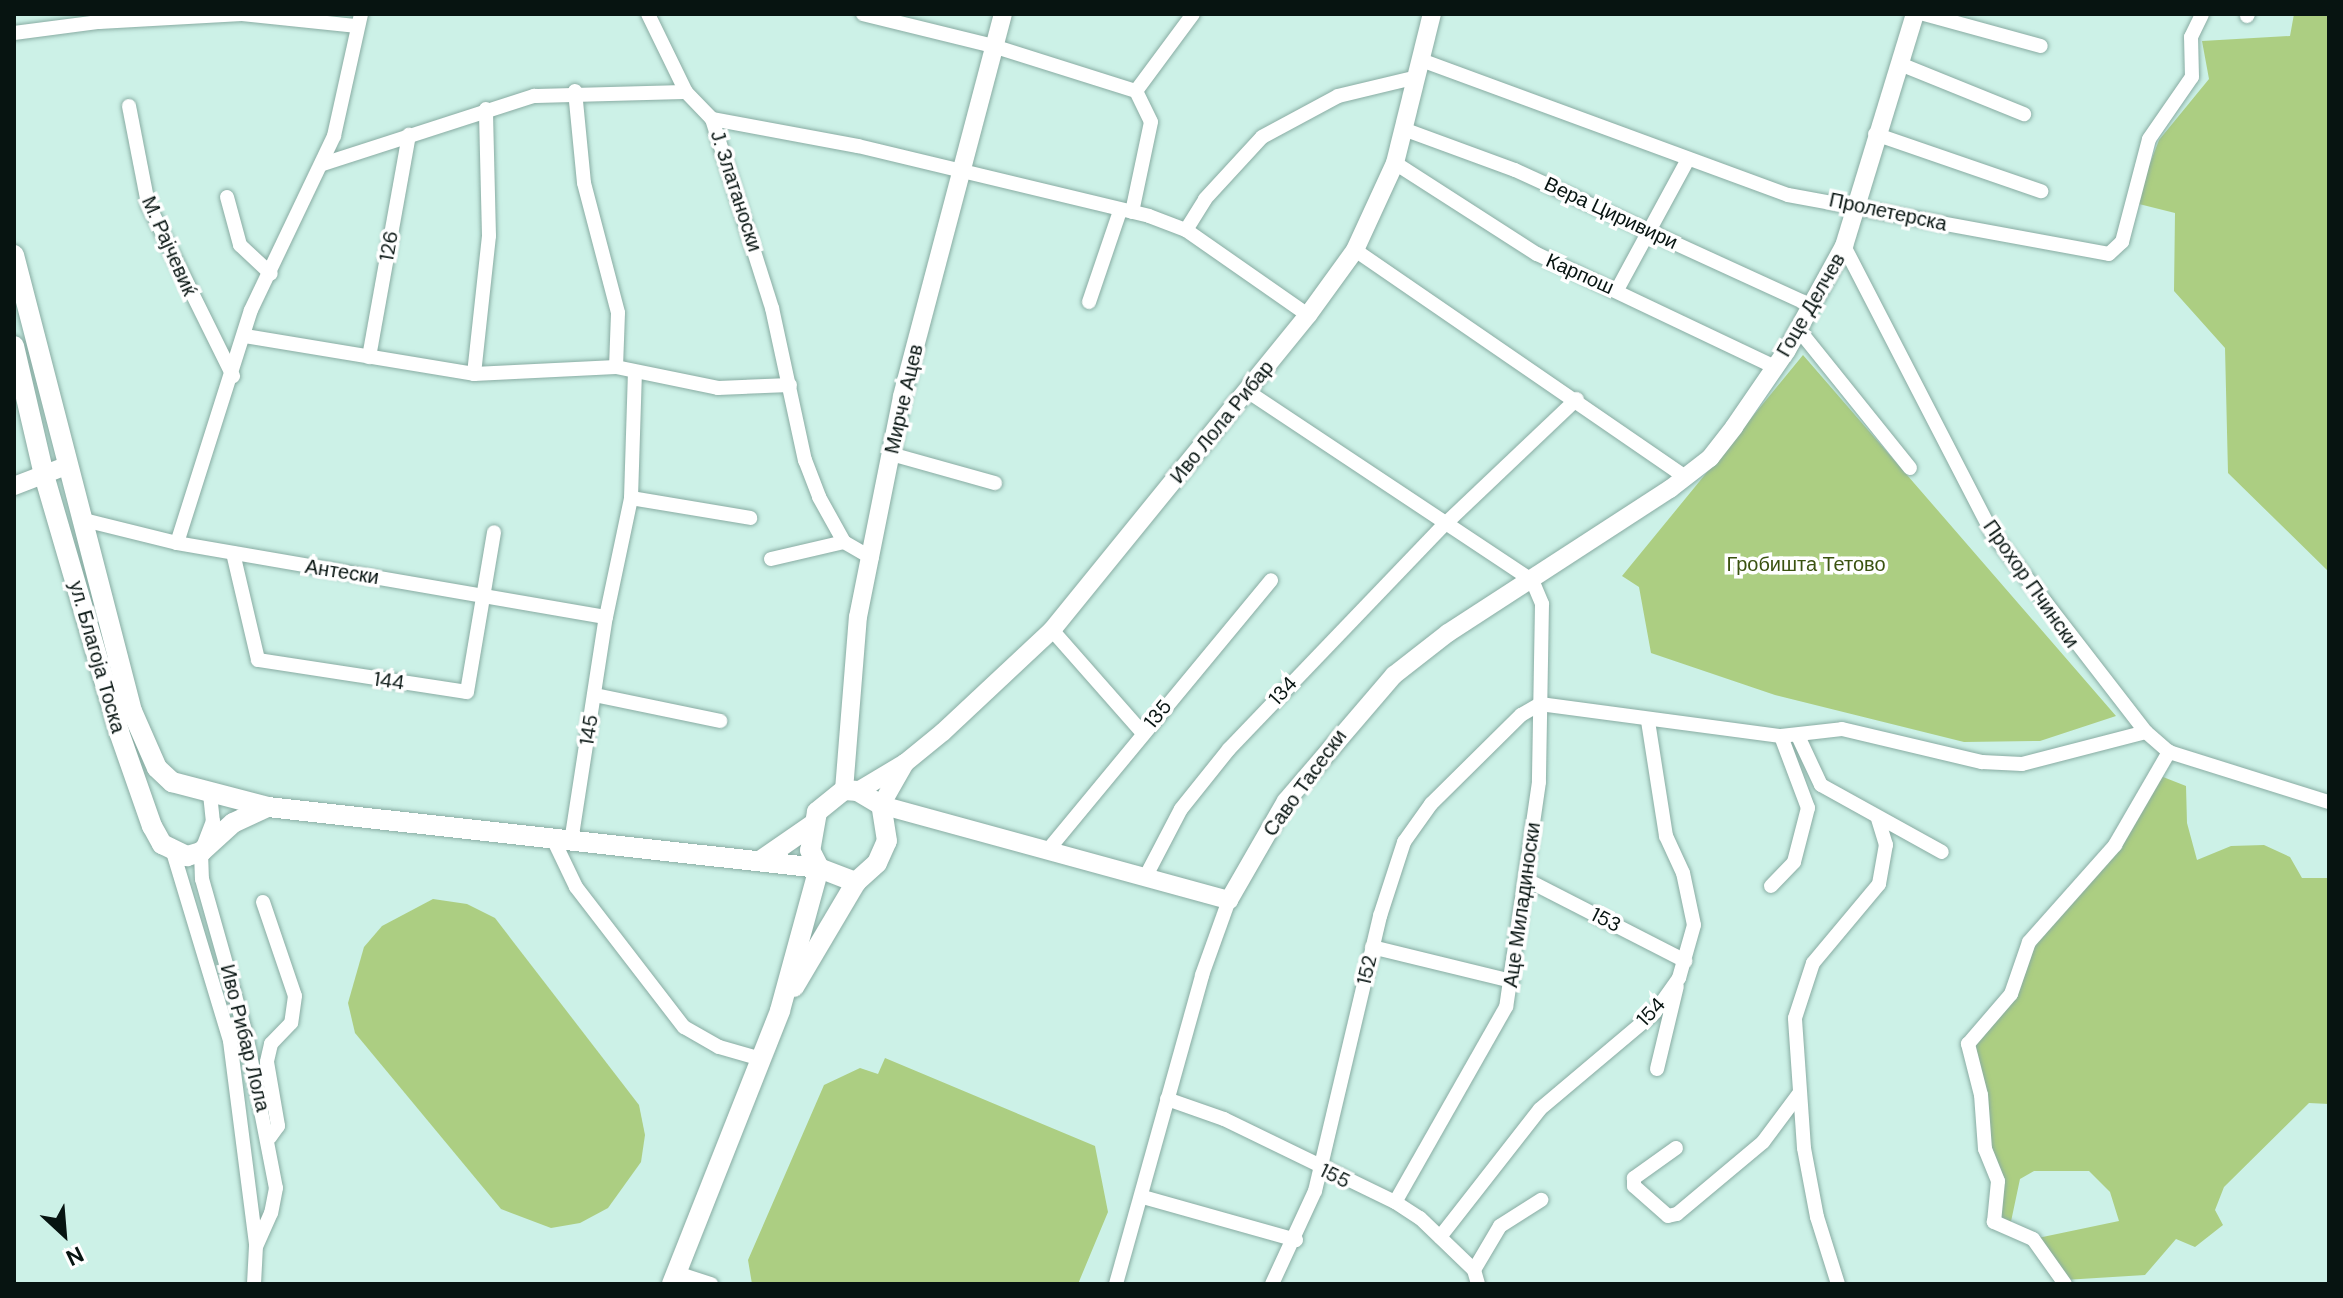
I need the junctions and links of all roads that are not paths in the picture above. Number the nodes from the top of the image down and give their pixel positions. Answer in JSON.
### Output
{"nodes":[{"id":1,"x":648,"y":14,"type":"edge"},
{"id":2,"x":863,"y":14,"type":"edge"},
{"id":3,"x":1003,"y":14,"type":"edge"},
{"id":4,"x":1193,"y":14,"type":"edge"},
{"id":5,"x":1432,"y":14,"type":"edge"},
{"id":6,"x":1915,"y":14,"type":"edge"},
{"id":7,"x":1924,"y":14,"type":"edge"},
{"id":8,"x":2202,"y":14,"type":"edge"},
{"id":9,"x":359,"y":20,"type":"edge"},
{"id":10,"x":14,"y":33,"type":"edge"},
{"id":11,"x":993,"y":46,"type":"junction"},
{"id":12,"x":2041,"y":46,"type":"dead end"},
{"id":13,"x":1900,"y":64,"type":"junction"},
{"id":14,"x":1419,"y":68,"type":"junction"},
{"id":15,"x":575,"y":91,"type":"junction"},
{"id":16,"x":1136,"y":91,"type":"junction"},
{"id":17,"x":686,"y":92,"type":"junction"},
{"id":18,"x":129,"y":106,"type":"dead end"},
{"id":19,"x":486,"y":109,"type":"junction"},
{"id":20,"x":2024,"y":114,"type":"dead end"},
{"id":21,"x":712,"y":119,"type":"junction"},
{"id":22,"x":1406,"y":130,"type":"junction"},
{"id":23,"x":1875,"y":134,"type":"junction"},
{"id":24,"x":409,"y":135,"type":"junction"},
{"id":25,"x":1687,"y":161,"type":"junction"},
{"id":26,"x":1395,"y":163,"type":"junction"},
{"id":27,"x":323,"y":164,"type":"junction"},
{"id":28,"x":959,"y":174,"type":"junction"},
{"id":29,"x":2041,"y":191,"type":"dead end"},
{"id":30,"x":227,"y":197,"type":"dead end"},
{"id":31,"x":1856,"y":204,"type":"junction"},
{"id":32,"x":1126,"y":211,"type":"junction"},
{"id":33,"x":1186,"y":230,"type":"junction"},
{"id":34,"x":1651,"y":232,"type":"junction"},
{"id":35,"x":1844,"y":246,"type":"junction"},
{"id":36,"x":1355,"y":250,"type":"junction"},
{"id":37,"x":14,"y":255,"type":"edge"},
{"id":38,"x":271,"y":274,"type":"junction"},
{"id":39,"x":1617,"y":290,"type":"junction"},
{"id":40,"x":1089,"y":302,"type":"dead end"},
{"id":41,"x":1812,"y":306,"type":"junction"},
{"id":42,"x":1308,"y":315,"type":"junction"},
{"id":43,"x":1799,"y":330,"type":"junction"},
{"id":44,"x":245,"y":336,"type":"junction"},
{"id":45,"x":14,"y":346,"type":"edge"},
{"id":46,"x":369,"y":357,"type":"junction"},
{"id":47,"x":616,"y":367,"type":"junction"},
{"id":48,"x":1775,"y":367,"type":"junction"},
{"id":49,"x":635,"y":372,"type":"junction"},
{"id":50,"x":474,"y":374,"type":"junction"},
{"id":51,"x":233,"y":376,"type":"junction"},
{"id":52,"x":790,"y":385,"type":"junction"},
{"id":53,"x":1247,"y":391,"type":"junction"},
{"id":54,"x":1577,"y":399,"type":"junction"},
{"id":55,"x":891,"y":454,"type":"junction"},
{"id":56,"x":66,"y":466,"type":"junction"},
{"id":57,"x":1910,"y":468,"type":"dead end"},
{"id":58,"x":44,"y":475,"type":"junction"},
{"id":59,"x":1685,"y":477,"type":"junction"},
{"id":60,"x":995,"y":483,"type":"dead end"},
{"id":61,"x":14,"y":486,"type":"edge"},
{"id":62,"x":631,"y":498,"type":"junction"},
{"id":63,"x":750,"y":518,"type":"dead end"},
{"id":64,"x":80,"y":519,"type":"junction"},
{"id":65,"x":1444,"y":525,"type":"junction"},
{"id":66,"x":494,"y":532,"type":"dead end"},
{"id":67,"x":844,"y":542,"type":"junction"},
{"id":68,"x":177,"y":543,"type":"junction"},
{"id":69,"x":233,"y":553,"type":"junction"},
{"id":70,"x":872,"y":558,"type":"junction"},
{"id":71,"x":771,"y":559,"type":"dead end"},
{"id":72,"x":1271,"y":580,"type":"dead end"},
{"id":73,"x":1532,"y":580,"type":"junction"},
{"id":74,"x":488,"y":594,"type":"junction"},
{"id":75,"x":606,"y":617,"type":"junction"},
{"id":76,"x":1052,"y":630,"type":"junction"},
{"id":77,"x":595,"y":695,"type":"junction"},
{"id":78,"x":1540,"y":704,"type":"junction"},
{"id":79,"x":720,"y":721,"type":"dead end"},
{"id":80,"x":1648,"y":721,"type":"junction"},
{"id":81,"x":1142,"y":732,"type":"junction"},
{"id":82,"x":2146,"y":732,"type":"junction"},
{"id":83,"x":1781,"y":736,"type":"junction"},
{"id":84,"x":1798,"y":736,"type":"junction"},
{"id":85,"x":2169,"y":752,"type":"junction"},
{"id":86,"x":905,"y":763,"type":"junction"},
{"id":87,"x":172,"y":782,"type":"junction"},
{"id":88,"x":851,"y":791,"type":"junction"},
{"id":89,"x":210,"y":794,"type":"junction"},
{"id":90,"x":2329,"y":802,"type":"edge"},
{"id":91,"x":881,"y":805,"type":"junction"},
{"id":92,"x":268,"y":807,"type":"junction"},
{"id":93,"x":147,"y":808,"type":"junction"},
{"id":94,"x":1878,"y":819,"type":"junction"},
{"id":95,"x":812,"y":825,"type":"junction"},
{"id":96,"x":563,"y":842,"type":"junction"},
{"id":97,"x":1048,"y":850,"type":"junction"},
{"id":98,"x":173,"y":852,"type":"junction"},
{"id":99,"x":201,"y":852,"type":"junction"},
{"id":100,"x":1942,"y":852,"type":"dead end"},
{"id":101,"x":760,"y":861,"type":"junction"},
{"id":102,"x":819,"y":868,"type":"junction"},
{"id":103,"x":1147,"y":874,"type":"junction"},
{"id":104,"x":1527,"y":880,"type":"junction"},
{"id":105,"x":856,"y":882,"type":"junction"},
{"id":106,"x":1771,"y":886,"type":"dead end"},
{"id":107,"x":1229,"y":900,"type":"junction"},
{"id":108,"x":263,"y":902,"type":"dead end"},
{"id":109,"x":1372,"y":947,"type":"junction"},
{"id":110,"x":1685,"y":961,"type":"junction"},
{"id":111,"x":1679,"y":978,"type":"junction"},
{"id":112,"x":1512,"y":981,"type":"junction"},
{"id":113,"x":780,"y":1011,"type":"junction"},
{"id":114,"x":761,"y":1059,"type":"junction"},
{"id":115,"x":1657,"y":1069,"type":"dead end"},
{"id":116,"x":1798,"y":1095,"type":"junction"},
{"id":117,"x":1167,"y":1099,"type":"junction"},
{"id":118,"x":270,"y":1137,"type":"junction"},
{"id":119,"x":1676,"y":1148,"type":"dead end"},
{"id":120,"x":1318,"y":1168,"type":"junction"},
{"id":121,"x":1143,"y":1197,"type":"junction"},
{"id":122,"x":1541,"y":1200,"type":"dead end"},
{"id":123,"x":1395,"y":1202,"type":"junction"},
{"id":124,"x":1440,"y":1237,"type":"junction"},
{"id":125,"x":1296,"y":1240,"type":"junction"},
{"id":126,"x":256,"y":1246,"type":"junction"},
{"id":127,"x":1476,"y":1277,"type":"edge"},
{"id":128,"x":675,"y":1278,"type":"edge"},
{"id":129,"x":254,"y":1284,"type":"edge"},
{"id":130,"x":711,"y":1284,"type":"edge"},
{"id":131,"x":1116,"y":1284,"type":"edge"},
{"id":132,"x":1272,"y":1284,"type":"edge"},
{"id":133,"x":1838,"y":1284,"type":"edge"},
{"id":134,"x":2065,"y":1284,"type":"edge"}],
"edges":[{"from":1,"to":17,"type":"street","name":"Ј. Златаноски"},
{"from":2,"to":11,"type":"street"},
{"from":3,"to":11,"type":"street","name":"Мирче Ацев"},
{"from":4,"to":16,"type":"street"},
{"from":5,"to":14,"type":"street","name":"Иво Лола Рибар"},
{"from":6,"to":13,"type":"street","name":"Гоце Делчев"},
{"from":7,"to":12,"type":"street"},
{"from":8,"to":31,"type":"street","name":"Пролетерска"},
{"from":9,"to":10,"type":"street"},
{"from":9,"to":27,"type":"street"},
{"from":11,"to":16,"type":"street"},
{"from":11,"to":28,"type":"street","name":"Мирче Ацев"},
{"from":13,"to":20,"type":"street"},
{"from":13,"to":23,"type":"street","name":"Гоце Делчев"},
{"from":14,"to":22,"type":"street","name":"Иво Лола Рибар"},
{"from":14,"to":25,"type":"street","name":"Пролетерска"},
{"from":14,"to":33,"type":"street"},
{"from":15,"to":17,"type":"street"},
{"from":15,"to":19,"type":"street"},
{"from":15,"to":47,"type":"street"},
{"from":16,"to":32,"type":"street"},
{"from":17,"to":21,"type":"street","name":"Ј. Златаноски"},
{"from":18,"to":51,"type":"street","name":"М. Рајчевиќ"},
{"from":19,"to":24,"type":"street"},
{"from":19,"to":50,"type":"street"},
{"from":21,"to":28,"type":"street"},
{"from":21,"to":52,"type":"street","name":"Ј. Златаноски"},
{"from":22,"to":26,"type":"street","name":"Иво Лола Рибар"},
{"from":22,"to":34,"type":"street","name":"Вера Циривири"},
{"from":23,"to":29,"type":"street"},
{"from":23,"to":31,"type":"street","name":"Гоце Делчев"},
{"from":24,"to":27,"type":"street"},
{"from":24,"to":46,"type":"street","name":"126"},
{"from":25,"to":31,"type":"street","name":"Пролетерска"},
{"from":25,"to":34,"type":"street"},
{"from":26,"to":36,"type":"street","name":"Иво Лола Рибар"},
{"from":26,"to":39,"type":"street","name":"Карпош"},
{"from":27,"to":38,"type":"street"},
{"from":28,"to":32,"type":"street"},
{"from":28,"to":55,"type":"street","name":"Мирче Ацев"},
{"from":30,"to":38,"type":"street"},
{"from":31,"to":35,"type":"street","name":"Гоце Делчев"},
{"from":32,"to":33,"type":"street"},
{"from":32,"to":40,"type":"street"},
{"from":33,"to":42,"type":"street"},
{"from":34,"to":39,"type":"street"},
{"from":34,"to":41,"type":"street","name":"Вера Циривири"},
{"from":35,"to":41,"type":"street","name":"Гоце Делчев"},
{"from":35,"to":82,"type":"street","name":"Прохор Пчински"},
{"from":36,"to":42,"type":"street","name":"Иво Лола Рибар"},
{"from":36,"to":54,"type":"street"},
{"from":37,"to":56,"type":"main road"},
{"from":38,"to":44,"type":"street"},
{"from":39,"to":48,"type":"street","name":"Карпош"},
{"from":41,"to":43,"type":"street","name":"Гоце Делчев"},
{"from":42,"to":53,"type":"street","name":"Иво Лола Рибар"},
{"from":43,"to":48,"type":"street","name":"Гоце Делчев"},
{"from":43,"to":57,"type":"street"},
{"from":44,"to":46,"type":"street"},
{"from":44,"to":51,"type":"street"},
{"from":45,"to":58,"type":"main road","name":"ул. Благоја Тоска"},
{"from":46,"to":50,"type":"street"},
{"from":47,"to":49,"type":"street"},
{"from":47,"to":50,"type":"street"},
{"from":48,"to":59,"type":"street","name":"Гоце Делчев"},
{"from":49,"to":52,"type":"street"},
{"from":49,"to":62,"type":"street","name":"145"},
{"from":51,"to":68,"type":"street"},
{"from":52,"to":67,"type":"street","name":"Ј. Златаноски"},
{"from":53,"to":65,"type":"street"},
{"from":53,"to":76,"type":"street","name":"Иво Лола Рибар"},
{"from":54,"to":59,"type":"street"},
{"from":54,"to":65,"type":"street","name":"134"},
{"from":55,"to":60,"type":"street"},
{"from":55,"to":70,"type":"street","name":"Мирче Ацев"},
{"from":56,"to":58,"type":"street"},
{"from":56,"to":64,"type":"main road"},
{"from":58,"to":61,"type":"street"},
{"from":58,"to":93,"type":"main road","name":"ул. Благоја Тоска"},
{"from":59,"to":73,"type":"street","name":"Саво Тасески"},
{"from":62,"to":63,"type":"street"},
{"from":62,"to":75,"type":"street","name":"145"},
{"from":64,"to":68,"type":"street","name":"Антески"},
{"from":64,"to":87,"type":"main road"},
{"from":65,"to":73,"type":"street"},
{"from":65,"to":103,"type":"street","name":"134"},
{"from":66,"to":74,"type":"street","name":"144"},
{"from":67,"to":70,"type":"street"},
{"from":67,"to":71,"type":"street"},
{"from":68,"to":69,"type":"street","name":"Антески"},
{"from":69,"to":74,"type":"street","name":"Антески"},
{"from":69,"to":74,"type":"street","name":"144"},
{"from":70,"to":88,"type":"street","name":"Мирче Ацев"},
{"from":72,"to":81,"type":"street","name":"135"},
{"from":73,"to":78,"type":"street","name":"Аце Миладиноски"},
{"from":73,"to":107,"type":"street","name":"Саво Тасески"},
{"from":74,"to":75,"type":"street","name":"Антески"},
{"from":75,"to":77,"type":"street","name":"145"},
{"from":76,"to":81,"type":"street"},
{"from":76,"to":86,"type":"street","name":"Иво Лола Рибар"},
{"from":77,"to":79,"type":"street"},
{"from":77,"to":96,"type":"street","name":"145"},
{"from":78,"to":80,"type":"street"},
{"from":78,"to":104,"type":"street","name":"Аце Миладиноски"},
{"from":78,"to":109,"type":"street","name":"152"},
{"from":80,"to":83,"type":"street"},
{"from":80,"to":110,"type":"street","name":"154"},
{"from":81,"to":97,"type":"street","name":"135"},
{"from":82,"to":84,"type":"street"},
{"from":82,"to":85,"type":"street","name":"Прохор Пчински"},
{"from":83,"to":84,"type":"street"},
{"from":83,"to":106,"type":"street"},
{"from":84,"to":94,"type":"street"},
{"from":85,"to":90,"type":"street","name":"Прохор Пчински"},
{"from":85,"to":134,"type":"street"},
{"from":86,"to":88,"type":"street"},
{"from":86,"to":91,"type":"street"},
{"from":87,"to":89,"type":"main road"},
{"from":87,"to":93,"type":"main road"},
{"from":88,"to":91,"type":"main road"},
{"from":88,"to":95,"type":"main road"},
{"from":89,"to":92,"type":"main road"},
{"from":89,"to":99,"type":"street","name":"Иво Рибар Лола"},
{"from":91,"to":97,"type":"street"},
{"from":91,"to":105,"type":"main road"},
{"from":92,"to":96,"type":"main road"},
{"from":92,"to":99,"type":"main road"},
{"from":93,"to":98,"type":"main road","name":"ул. Благоја Тоска"},
{"from":94,"to":100,"type":"street"},
{"from":94,"to":116,"type":"street"},
{"from":95,"to":101,"type":"main road"},
{"from":95,"to":102,"type":"main road"},
{"from":96,"to":101,"type":"main road"},
{"from":96,"to":114,"type":"street"},
{"from":97,"to":103,"type":"street"},
{"from":98,"to":99,"type":"main road"},
{"from":98,"to":126,"type":"street"},
{"from":99,"to":118,"type":"street","name":"Иво Рибар Лола"},
{"from":101,"to":102,"type":"main road"},
{"from":102,"to":105,"type":"main road"},
{"from":102,"to":113,"type":"main road"},
{"from":103,"to":107,"type":"street"},
{"from":104,"to":110,"type":"street","name":"153"},
{"from":104,"to":112,"type":"street","name":"Аце Миладиноски"},
{"from":105,"to":113,"type":"main road"},
{"from":107,"to":117,"type":"street","name":"Саво Тасески"},
{"from":108,"to":118,"type":"street"},
{"from":109,"to":112,"type":"street"},
{"from":109,"to":120,"type":"street","name":"152"},
{"from":110,"to":111,"type":"street","name":"154"},
{"from":111,"to":115,"type":"street"},
{"from":111,"to":124,"type":"street","name":"154"},
{"from":112,"to":123,"type":"street","name":"Аце Миладиноски"},
{"from":113,"to":114,"type":"main road"},
{"from":114,"to":128,"type":"main road"},
{"from":116,"to":119,"type":"street"},
{"from":116,"to":133,"type":"street"},
{"from":117,"to":120,"type":"street","name":"155"},
{"from":117,"to":121,"type":"street","name":"Саво Тасески"},
{"from":118,"to":126,"type":"street","name":"Иво Рибар Лола"},
{"from":120,"to":123,"type":"street","name":"155"},
{"from":120,"to":125,"type":"street","name":"152"},
{"from":121,"to":125,"type":"street"},
{"from":121,"to":131,"type":"street","name":"Саво Тасески"},
{"from":122,"to":127,"type":"street"},
{"from":123,"to":124,"type":"street","name":"155"},
{"from":124,"to":127,"type":"street","name":"155"},
{"from":125,"to":132,"type":"street","name":"152"},
{"from":126,"to":129,"type":"street","name":"Иво Рибар Лола"},
{"from":128,"to":130,"type":"street"}]}
